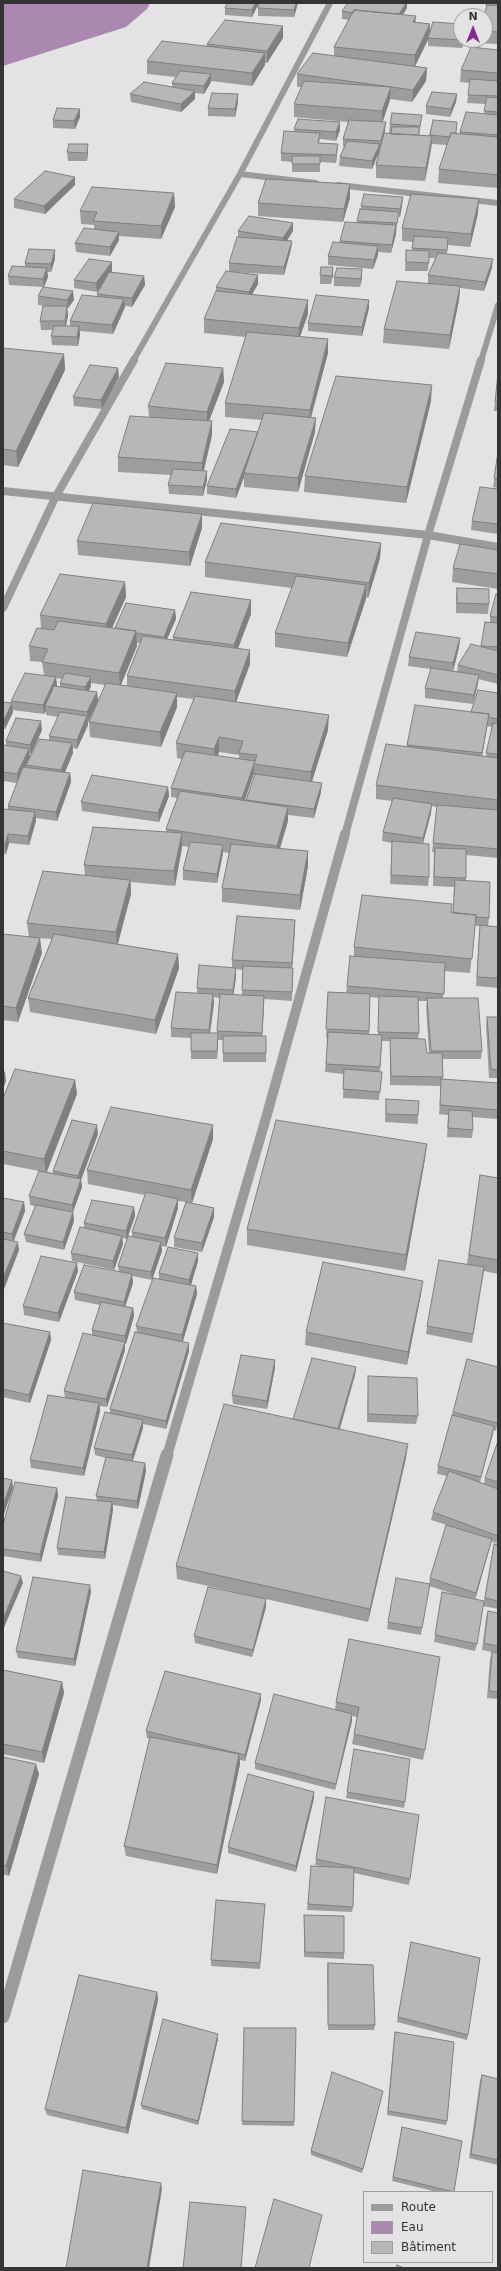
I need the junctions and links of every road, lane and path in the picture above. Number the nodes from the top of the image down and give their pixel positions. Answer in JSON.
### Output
{"nodes":[{"id":1,"x":330,"y":3,"type":"edge"},
{"id":2,"x":488,"y":3,"type":"edge"},
{"id":3,"x":498,"y":4,"type":"edge"},
{"id":4,"x":240,"y":174,"type":"junction"},
{"id":5,"x":326,"y":184,"type":"edge"},
{"id":6,"x":334,"y":185,"type":"edge"},
{"id":7,"x":498,"y":203,"type":"edge"},
{"id":8,"x":498,"y":304,"type":"edge"},
{"id":9,"x":3,"y":491,"type":"edge"},
{"id":10,"x":55,"y":498,"type":"junction"},
{"id":11,"x":428,"y":535,"type":"junction"},
{"id":12,"x":498,"y":547,"type":"edge"},
{"id":13,"x":3,"y":608,"type":"edge"},
{"id":14,"x":3,"y":2017,"type":"edge"}],
"edges":[{"from":1,"to":4,"type":"street"},
{"from":2,"to":3,"type":"street"},
{"from":4,"to":5,"type":"street"},
{"from":4,"to":10,"type":"street"},
{"from":6,"to":7,"type":"street"},
{"from":8,"to":11,"type":"street"},
{"from":9,"to":10,"type":"street"},
{"from":10,"to":11,"type":"street"},
{"from":10,"to":13,"type":"street"},
{"from":11,"to":12,"type":"street"},
{"from":11,"to":14,"type":"street"}]}
